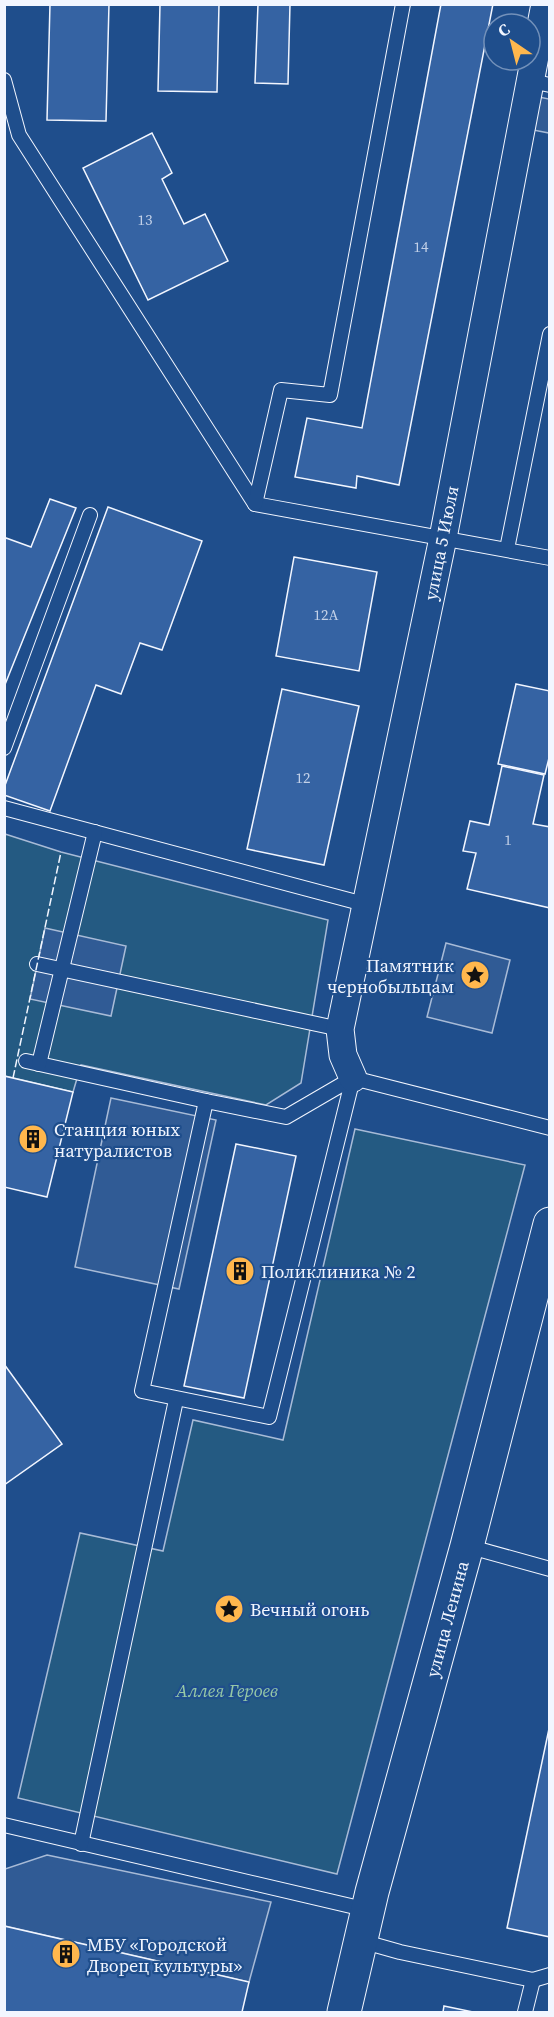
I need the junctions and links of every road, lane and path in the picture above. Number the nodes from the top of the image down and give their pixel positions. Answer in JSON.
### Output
{"nodes":[{"id":1,"x":403,"y":4,"type":"edge"},
{"id":2,"x":545,"y":4,"type":"edge"},
{"id":3,"x":4,"y":80,"type":"edge"},
{"id":4,"x":540,"y":83,"type":"edge"},
{"id":5,"x":549,"y":334,"type":"edge"},
{"id":6,"x":255,"y":504,"type":"junction"},
{"id":7,"x":90,"y":515,"type":"dead end"},
{"id":8,"x":442,"y":538,"type":"junction"},
{"id":9,"x":507,"y":549,"type":"junction"},
{"id":10,"x":549,"y":558,"type":"edge"},
{"id":11,"x":4,"y":748,"type":"edge"},
{"id":12,"x":4,"y":808,"type":"edge"},
{"id":13,"x":95,"y":832,"type":"junction"},
{"id":14,"x":364,"y":904,"type":"junction"},
{"id":15,"x":37,"y":964,"type":"dead end"},
{"id":16,"x":62,"y":969,"type":"junction"},
{"id":17,"x":340,"y":1029,"type":"junction"},
{"id":18,"x":353,"y":1078,"type":"junction"},
{"id":19,"x":206,"y":1101,"type":"junction"},
{"id":20,"x":549,"y":1128,"type":"edge"},
{"id":21,"x":549,"y":1224,"type":"edge"},
{"id":22,"x":176,"y":1400,"type":"junction"},
{"id":23,"x":467,"y":1546,"type":"junction"},
{"id":24,"x":549,"y":1569,"type":"edge"},
{"id":25,"x":4,"y":1826,"type":"edge"},
{"id":26,"x":81,"y":1844,"type":"junction"},
{"id":27,"x":364,"y":1926,"type":"junction"},
{"id":28,"x":549,"y":1975,"type":"edge"},
{"id":29,"x":533,"y":1980,"type":"junction"},
{"id":30,"x":344,"y":2013,"type":"edge"},
{"id":31,"x":525,"y":2013,"type":"edge"}],
"edges":[{"from":1,"to":6,"type":"lane"},
{"from":2,"to":4,"type":"street","name":"улица 5 Июля"},
{"from":3,"to":6,"type":"lane"},
{"from":4,"to":8,"type":"street","name":"улица 5 Июля"},
{"from":5,"to":9,"type":"lane"},
{"from":6,"to":8,"type":"lane"},
{"from":7,"to":11,"type":"lane"},
{"from":8,"to":9,"type":"lane"},
{"from":8,"to":14,"type":"street","name":"улица 5 Июля"},
{"from":9,"to":10,"type":"lane"},
{"from":12,"to":13,"type":"lane"},
{"from":13,"to":14,"type":"lane"},
{"from":13,"to":16,"type":"lane"},
{"from":14,"to":17,"type":"street","name":"улица 5 Июля"},
{"from":15,"to":16,"type":"lane"},
{"from":16,"to":17,"type":"lane"},
{"from":16,"to":19,"type":"lane"},
{"from":17,"to":18,"type":"street","name":"улица 5 Июля"},
{"from":18,"to":19,"type":"lane"},
{"from":18,"to":20,"type":"lane"},
{"from":18,"to":22,"type":"lane"},
{"from":19,"to":22,"type":"lane"},
{"from":21,"to":23,"type":"street","name":"улица Ленина"},
{"from":22,"to":26,"type":"lane"},
{"from":23,"to":24,"type":"lane"},
{"from":23,"to":27,"type":"street","name":"улица Ленина"},
{"from":25,"to":26,"type":"lane"},
{"from":26,"to":27,"type":"lane"},
{"from":27,"to":29,"type":"lane"},
{"from":27,"to":30,"type":"street","name":"улица Ленина"},
{"from":28,"to":29,"type":"lane"},
{"from":29,"to":31,"type":"lane"}]}
